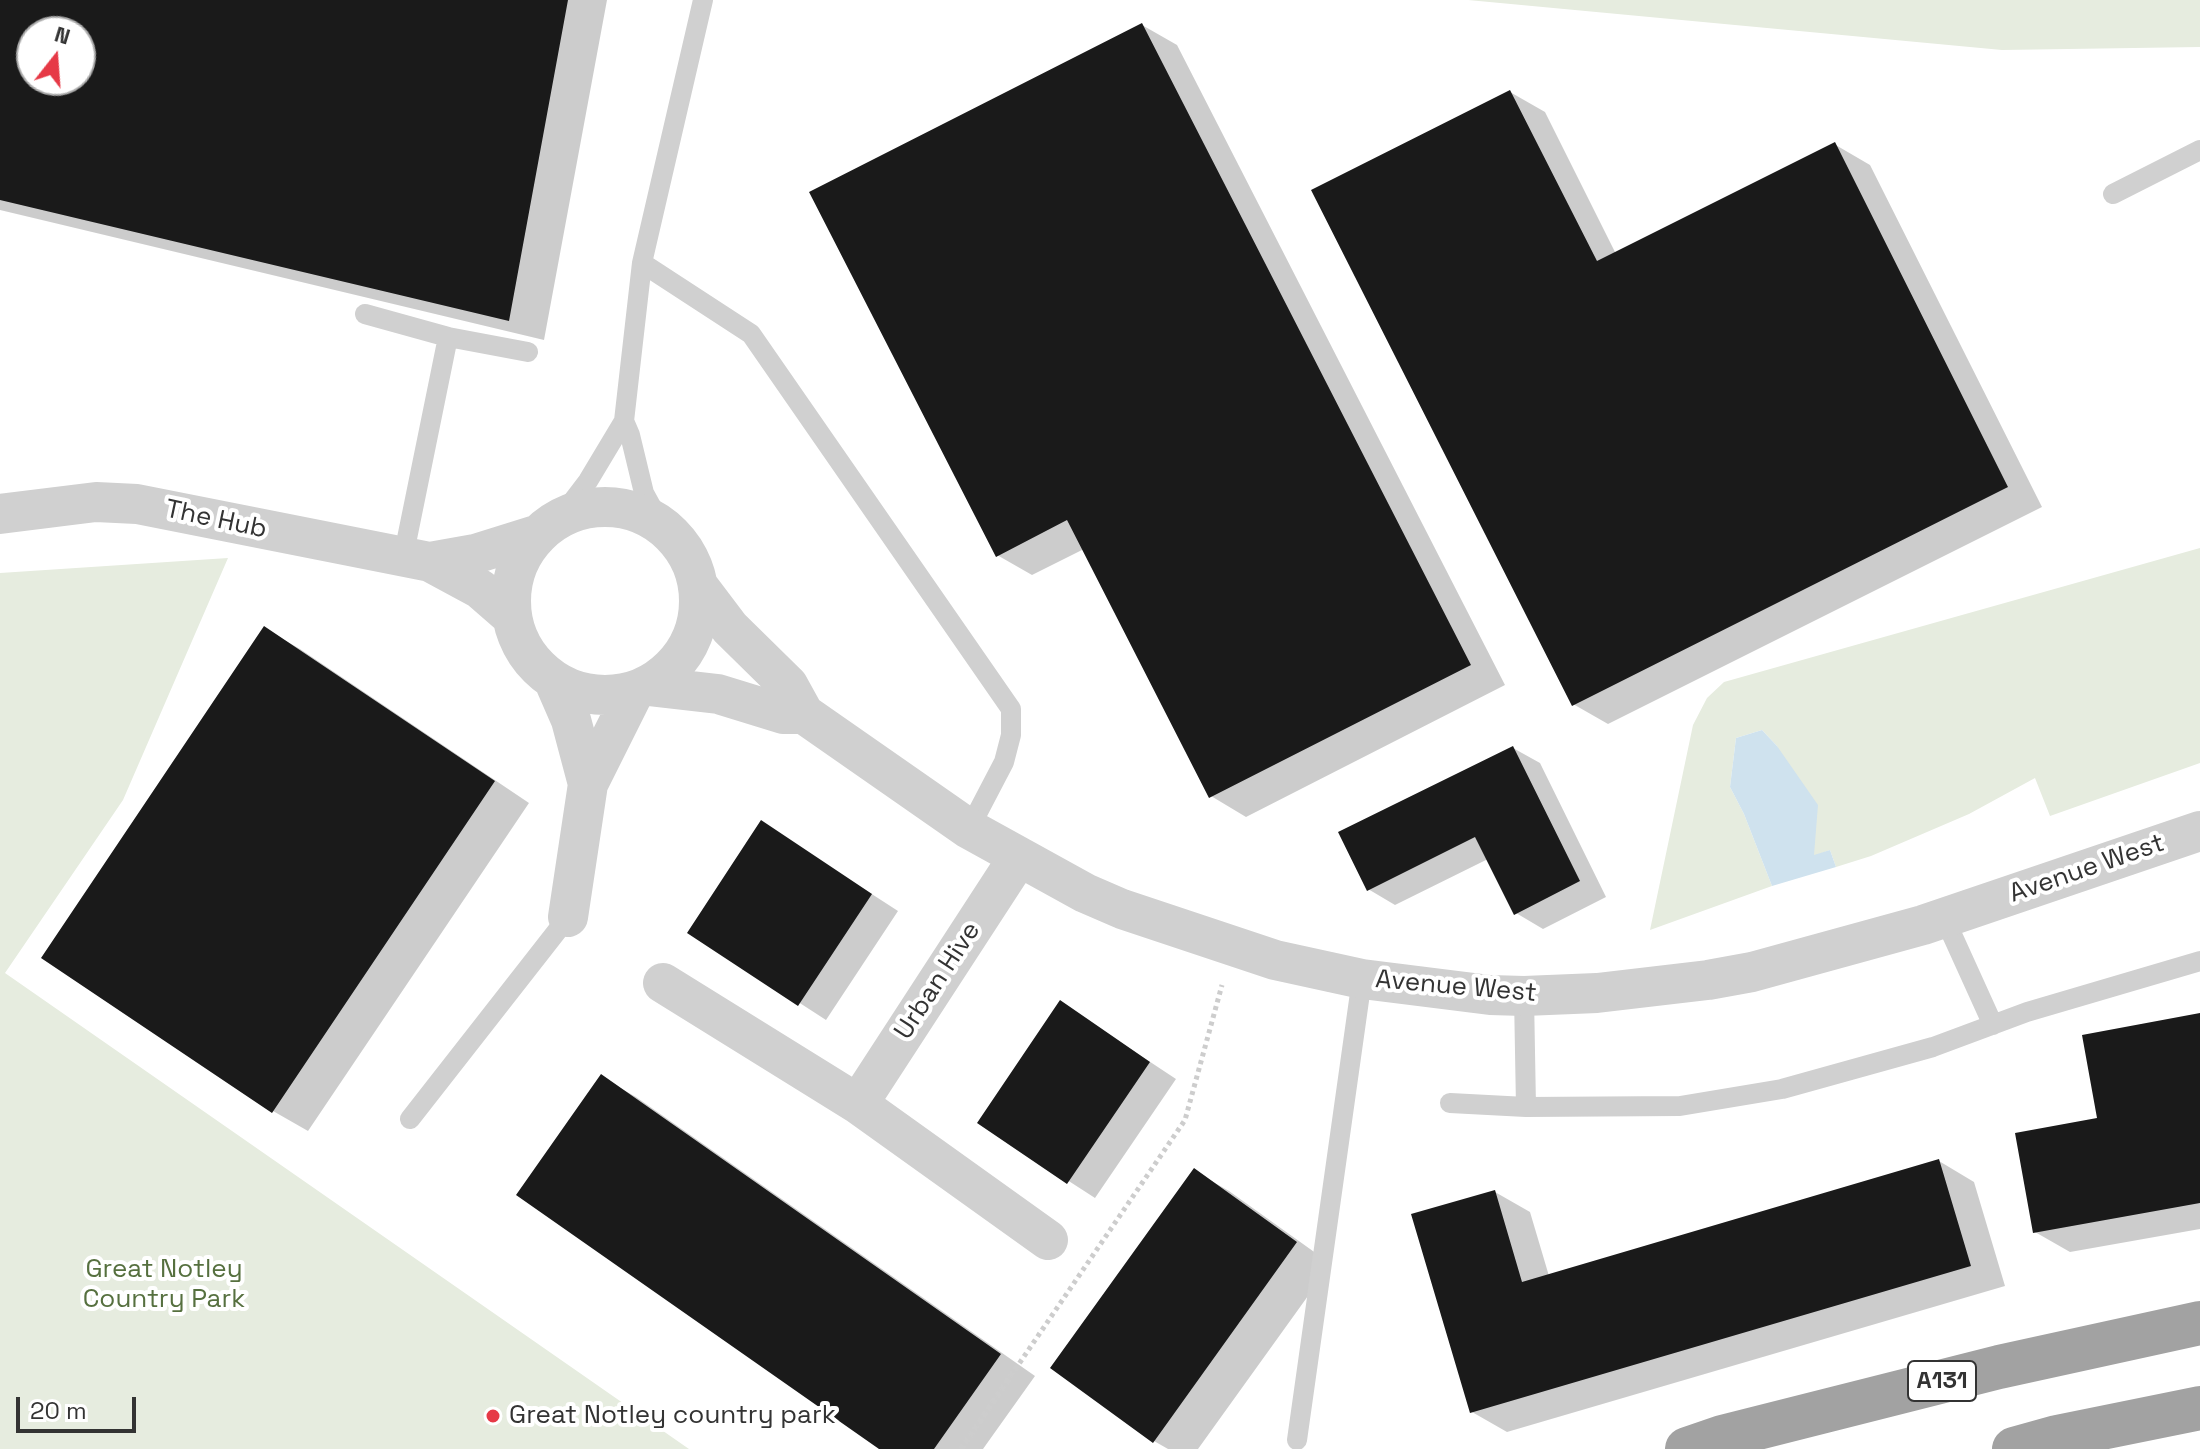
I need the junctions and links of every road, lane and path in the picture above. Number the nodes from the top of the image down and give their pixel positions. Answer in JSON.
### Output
{"nodes":[{"id":1,"x":703,"y":0,"type":"edge"},
{"id":2,"x":2200,"y":150,"type":"edge"},
{"id":3,"x":2113,"y":194,"type":"dead end"},
{"id":4,"x":642,"y":263,"type":"junction"},
{"id":5,"x":365,"y":314,"type":"dead end"},
{"id":6,"x":448,"y":337,"type":"junction"},
{"id":7,"x":528,"y":352,"type":"dead end"},
{"id":8,"x":624,"y":421,"type":"junction"},
{"id":9,"x":0,"y":514,"type":"edge"},
{"id":10,"x":549,"y":526,"type":"junction"},
{"id":11,"x":662,"y":526,"type":"junction"},
{"id":12,"x":416,"y":560,"type":"junction"},
{"id":13,"x":699,"y":587,"type":"junction"},
{"id":14,"x":511,"y":616,"type":"junction"},
{"id":15,"x":554,"y":681,"type":"junction"},
{"id":16,"x":641,"y":689,"type":"junction"},
{"id":17,"x":804,"y":714,"type":"junction"},
{"id":18,"x":588,"y":784,"type":"junction"},
{"id":19,"x":969,"y":829,"type":"junction"},
{"id":20,"x":2200,"y":831,"type":"edge"},
{"id":21,"x":1018,"y":858,"type":"junction"},
{"id":22,"x":568,"y":917,"type":"joint"},
{"id":23,"x":1944,"y":917,"type":"junction"},
{"id":24,"x":2200,"y":961,"type":"edge"},
{"id":25,"x":1362,"y":979,"type":"junction"},
{"id":26,"x":663,"y":983,"type":"dead end"},
{"id":27,"x":1524,"y":996,"type":"junction"},
{"id":28,"x":1993,"y":1025,"type":"junction"},
{"id":29,"x":1450,"y":1103,"type":"dead end"},
{"id":30,"x":858,"y":1104,"type":"junction"},
{"id":31,"x":1526,"y":1107,"type":"junction"},
{"id":32,"x":410,"y":1119,"type":"dead end"},
{"id":33,"x":1048,"y":1240,"type":"dead end"},
{"id":34,"x":2200,"y":1323,"type":"edge"},
{"id":35,"x":2200,"y":1408,"type":"edge"},
{"id":36,"x":1297,"y":1440,"type":"dead end"},
{"id":37,"x":1687,"y":1449,"type":"edge"},
{"id":38,"x":2014,"y":1449,"type":"edge"}],
"edges":[{"from":1,"to":4,"type":"lane"},
{"from":2,"to":3,"type":"lane"},
{"from":4,"to":8,"type":"lane"},
{"from":4,"to":19,"type":"lane"},
{"from":5,"to":6,"type":"lane"},
{"from":6,"to":7,"type":"lane"},
{"from":6,"to":12,"type":"lane"},
{"from":8,"to":10,"type":"lane"},
{"from":8,"to":11,"type":"lane"},
{"from":9,"to":12,"type":"street","name":"The Hub"},
{"from":10,"to":11,"type":"street"},
{"from":10,"to":12,"type":"street","name":"The Hub"},
{"from":10,"to":14,"type":"street"},
{"from":11,"to":13,"type":"street"},
{"from":12,"to":14,"type":"street","name":"The Hub"},
{"from":13,"to":16,"type":"street"},
{"from":13,"to":17,"type":"street","name":"Avenue West"},
{"from":14,"to":15,"type":"street"},
{"from":15,"to":16,"type":"street"},
{"from":15,"to":18,"type":"street"},
{"from":16,"to":17,"type":"street","name":"Avenue West"},
{"from":16,"to":18,"type":"street"},
{"from":17,"to":19,"type":"street","name":"Avenue West"},
{"from":18,"to":22,"type":"street"},
{"from":19,"to":21,"type":"street","name":"Avenue West"},
{"from":20,"to":23,"type":"street","name":"Avenue West"},
{"from":21,"to":25,"type":"street","name":"Avenue West"},
{"from":21,"to":30,"type":"street","name":"Urban Hive"},
{"from":22,"to":32,"type":"lane"},
{"from":23,"to":27,"type":"street","name":"Avenue West"},
{"from":23,"to":28,"type":"lane"},
{"from":24,"to":28,"type":"lane"},
{"from":25,"to":27,"type":"street","name":"Avenue West"},
{"from":25,"to":36,"type":"lane"},
{"from":26,"to":30,"type":"street"},
{"from":27,"to":31,"type":"lane"},
{"from":28,"to":31,"type":"lane"},
{"from":29,"to":31,"type":"lane"},
{"from":30,"to":33,"type":"street"},
{"from":34,"to":37,"type":"highway","number":"A131"},
{"from":35,"to":38,"type":"highway"}]}
